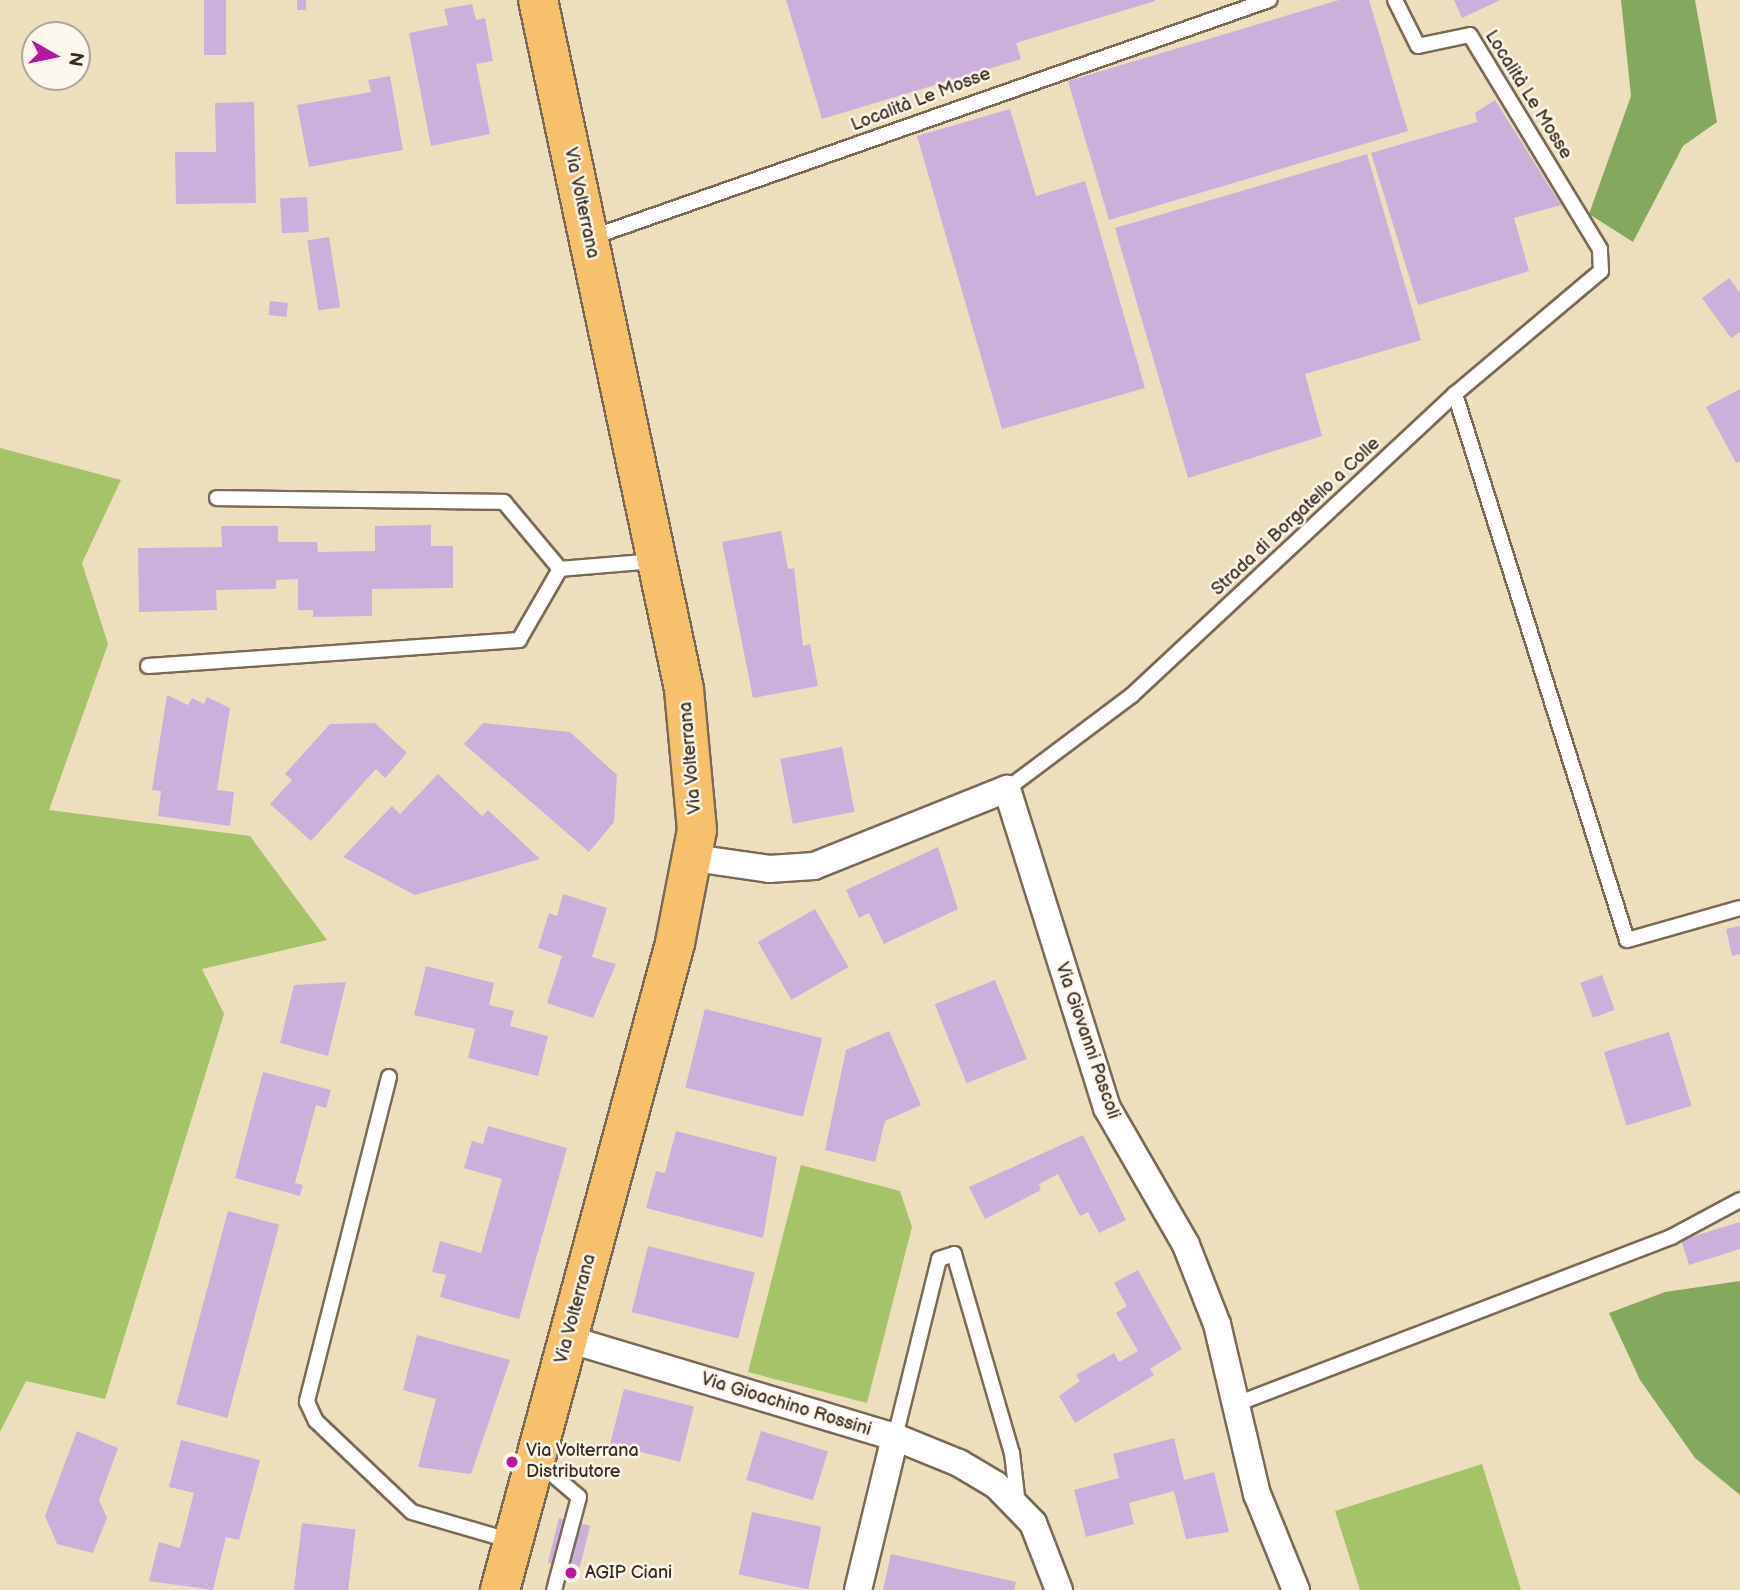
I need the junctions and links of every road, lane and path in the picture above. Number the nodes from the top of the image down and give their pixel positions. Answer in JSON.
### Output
{"nodes":[{"id":1,"x":538,"y":0,"type":"edge"},
{"id":2,"x":1269,"y":0,"type":"edge"},
{"id":3,"x":1395,"y":0,"type":"edge"},
{"id":4,"x":589,"y":239,"type":"junction"},
{"id":5,"x":1604,"y":265,"type":"joint"},
{"id":6,"x":1455,"y":394,"type":"junction"},
{"id":7,"x":217,"y":498,"type":"dead end"},
{"id":8,"x":658,"y":561,"type":"junction"},
{"id":9,"x":561,"y":569,"type":"junction"},
{"id":10,"x":148,"y":666,"type":"dead end"},
{"id":11,"x":1007,"y":789,"type":"junction"},
{"id":12,"x":694,"y":858,"type":"junction"},
{"id":13,"x":1740,"y":908,"type":"edge"},
{"id":14,"x":389,"y":1077,"type":"dead end"},
{"id":15,"x":1740,"y":1200,"type":"edge"},
{"id":16,"x":568,"y":1339,"type":"junction"},
{"id":17,"x":1238,"y":1403,"type":"junction"},
{"id":18,"x":895,"y":1437,"type":"junction"},
{"id":19,"x":536,"y":1461,"type":"junction"},
{"id":20,"x":1018,"y":1505,"type":"junction"},
{"id":21,"x":514,"y":1541,"type":"junction"},
{"id":22,"x":500,"y":1590,"type":"edge"},
{"id":23,"x":554,"y":1590,"type":"edge"},
{"id":24,"x":858,"y":1590,"type":"edge"},
{"id":25,"x":1059,"y":1590,"type":"edge"},
{"id":26,"x":1296,"y":1590,"type":"edge"}],
"edges":[{"from":1,"to":4,"type":"main road","name":"Via Volterrana"},
{"from":2,"to":4,"type":"lane","name":"Località Le Mosse"},
{"from":3,"to":5,"type":"lane","name":"Località Le Mosse"},
{"from":4,"to":8,"type":"main road","name":"Via Volterrana"},
{"from":5,"to":6,"type":"lane","name":"Strada di Borgatello a Colle"},
{"from":6,"to":11,"type":"lane","name":"Strada di Borgatello a Colle"},
{"from":6,"to":13,"type":"lane"},
{"from":7,"to":9,"type":"lane"},
{"from":8,"to":9,"type":"lane"},
{"from":8,"to":12,"type":"main road","name":"Via Volterrana"},
{"from":9,"to":10,"type":"lane"},
{"from":11,"to":12,"type":"street"},
{"from":11,"to":17,"type":"street","name":"Via Giovanni Pascoli"},
{"from":12,"to":16,"type":"main road","name":"Via Volterrana"},
{"from":14,"to":21,"type":"lane"},
{"from":15,"to":17,"type":"lane"},
{"from":16,"to":18,"type":"street","name":"Via Gioachino Rossini"},
{"from":16,"to":19,"type":"main road","name":"Via Volterrana"},
{"from":17,"to":26,"type":"street","name":"Via Giovanni Pascoli"},
{"from":18,"to":20,"type":"street"},
{"from":18,"to":20,"type":"lane"},
{"from":18,"to":24,"type":"street","name":"Via Gioachino Rossini"},
{"from":19,"to":21,"type":"main road","name":"Via Volterrana"},
{"from":19,"to":23,"type":"lane"},
{"from":20,"to":25,"type":"street"},
{"from":21,"to":22,"type":"main road","name":"Via Volterrana"}]}
